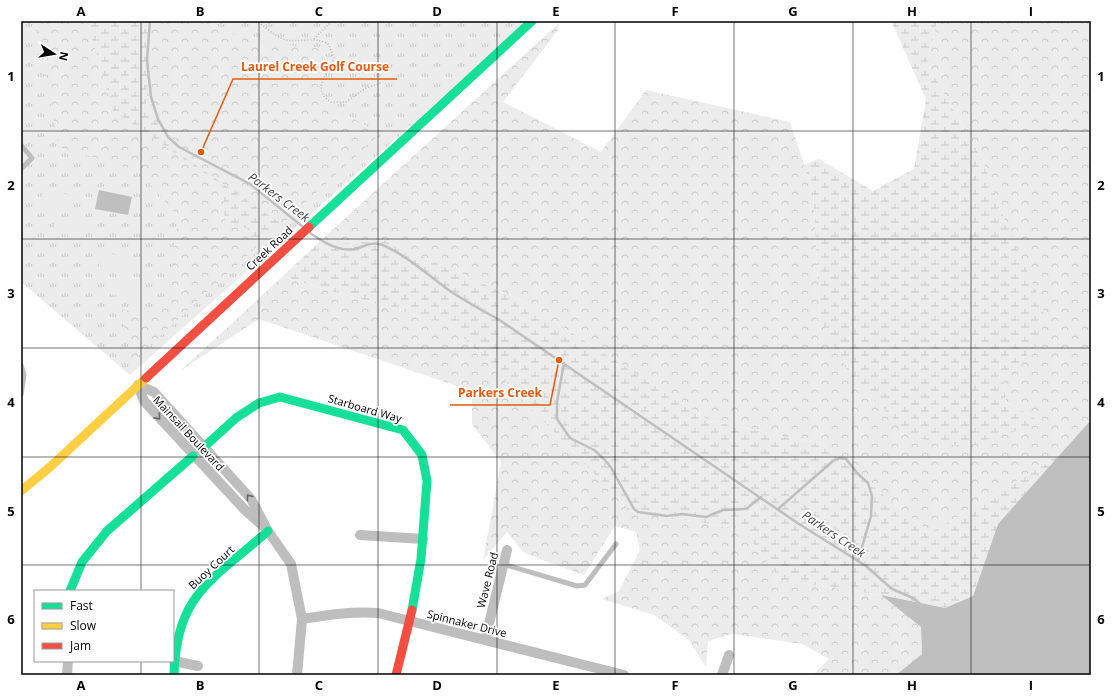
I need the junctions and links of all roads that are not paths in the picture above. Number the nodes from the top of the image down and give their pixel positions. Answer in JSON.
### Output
{"nodes":[{"id":1,"x":532,"y":21,"type":"edge"},
{"id":2,"x":21,"y":145,"type":"edge"},
{"id":3,"x":21,"y":169,"type":"edge"},
{"id":4,"x":21,"y":365,"type":"edge"},
{"id":5,"x":138,"y":385,"type":"junction"},
{"id":6,"x":21,"y":395,"type":"edge"},
{"id":7,"x":204,"y":447,"type":"junction"},
{"id":8,"x":194,"y":456,"type":"junction"},
{"id":9,"x":21,"y":491,"type":"edge"},
{"id":10,"x":268,"y":530,"type":"junction"},
{"id":11,"x":360,"y":535,"type":"dead end"},
{"id":12,"x":423,"y":539,"type":"junction"},
{"id":13,"x":616,"y":544,"type":"dead end"},
{"id":14,"x":507,"y":550,"type":"dead end"},
{"id":15,"x":503,"y":564,"type":"junction"},
{"id":16,"x":70,"y":590,"type":"edge"},
{"id":17,"x":302,"y":619,"type":"junction"},
{"id":18,"x":409,"y":621,"type":"junction"},
{"id":19,"x":485,"y":640,"type":"junction"},
{"id":20,"x":729,"y":655,"type":"dead end"},
{"id":21,"x":174,"y":661,"type":"edge"},
{"id":22,"x":68,"y":662,"type":"edge"},
{"id":23,"x":198,"y":666,"type":"dead end"},
{"id":24,"x":67,"y":675,"type":"edge"},
{"id":25,"x":174,"y":675,"type":"edge"},
{"id":26,"x":297,"y":675,"type":"edge"},
{"id":27,"x":396,"y":675,"type":"edge"},
{"id":28,"x":624,"y":675,"type":"edge"},
{"id":29,"x":722,"y":675,"type":"edge"}],
"edges":[{"from":1,"to":5,"type":"street","name":"Creek Road"},
{"from":2,"to":3,"type":"lane"},
{"from":4,"to":6,"type":"lane"},
{"from":5,"to":7,"type":"street","name":"Mainsail Boulevard"},
{"from":5,"to":8,"type":"street","name":"Mainsail Boulevard","one_way":true},
{"from":5,"to":9,"type":"street","name":"Creek Road"},
{"from":10,"to":7,"type":"street","name":"Mainsail Boulevard","one_way":true},
{"from":7,"to":12,"type":"street","name":"Starboard Way"},
{"from":8,"to":10,"type":"street","name":"Mainsail Boulevard"},
{"from":8,"to":16,"type":"street"},
{"from":10,"to":17,"type":"street","name":"Mainsail Boulevard"},
{"from":10,"to":21,"type":"street","name":"Buoy Court"},
{"from":11,"to":12,"type":"street"},
{"from":12,"to":18,"type":"street","name":"Starboard Way"},
{"from":13,"to":15,"type":"lane"},
{"from":14,"to":15,"type":"street","name":"Wave Road"},
{"from":15,"to":19,"type":"street","name":"Wave Road"},
{"from":17,"to":18,"type":"street","name":"Spinnaker Drive"},
{"from":17,"to":26,"type":"street","name":"Mainsail Boulevard"},
{"from":18,"to":19,"type":"street","name":"Spinnaker Drive"},
{"from":18,"to":27,"type":"street","name":"Starboard Way"},
{"from":19,"to":28,"type":"street","name":"Spinnaker Drive"},
{"from":20,"to":29,"type":"street"},
{"from":21,"to":23,"type":"street"},
{"from":21,"to":25,"type":"street","name":"Buoy Court"},
{"from":22,"to":24,"type":"street"}]}
